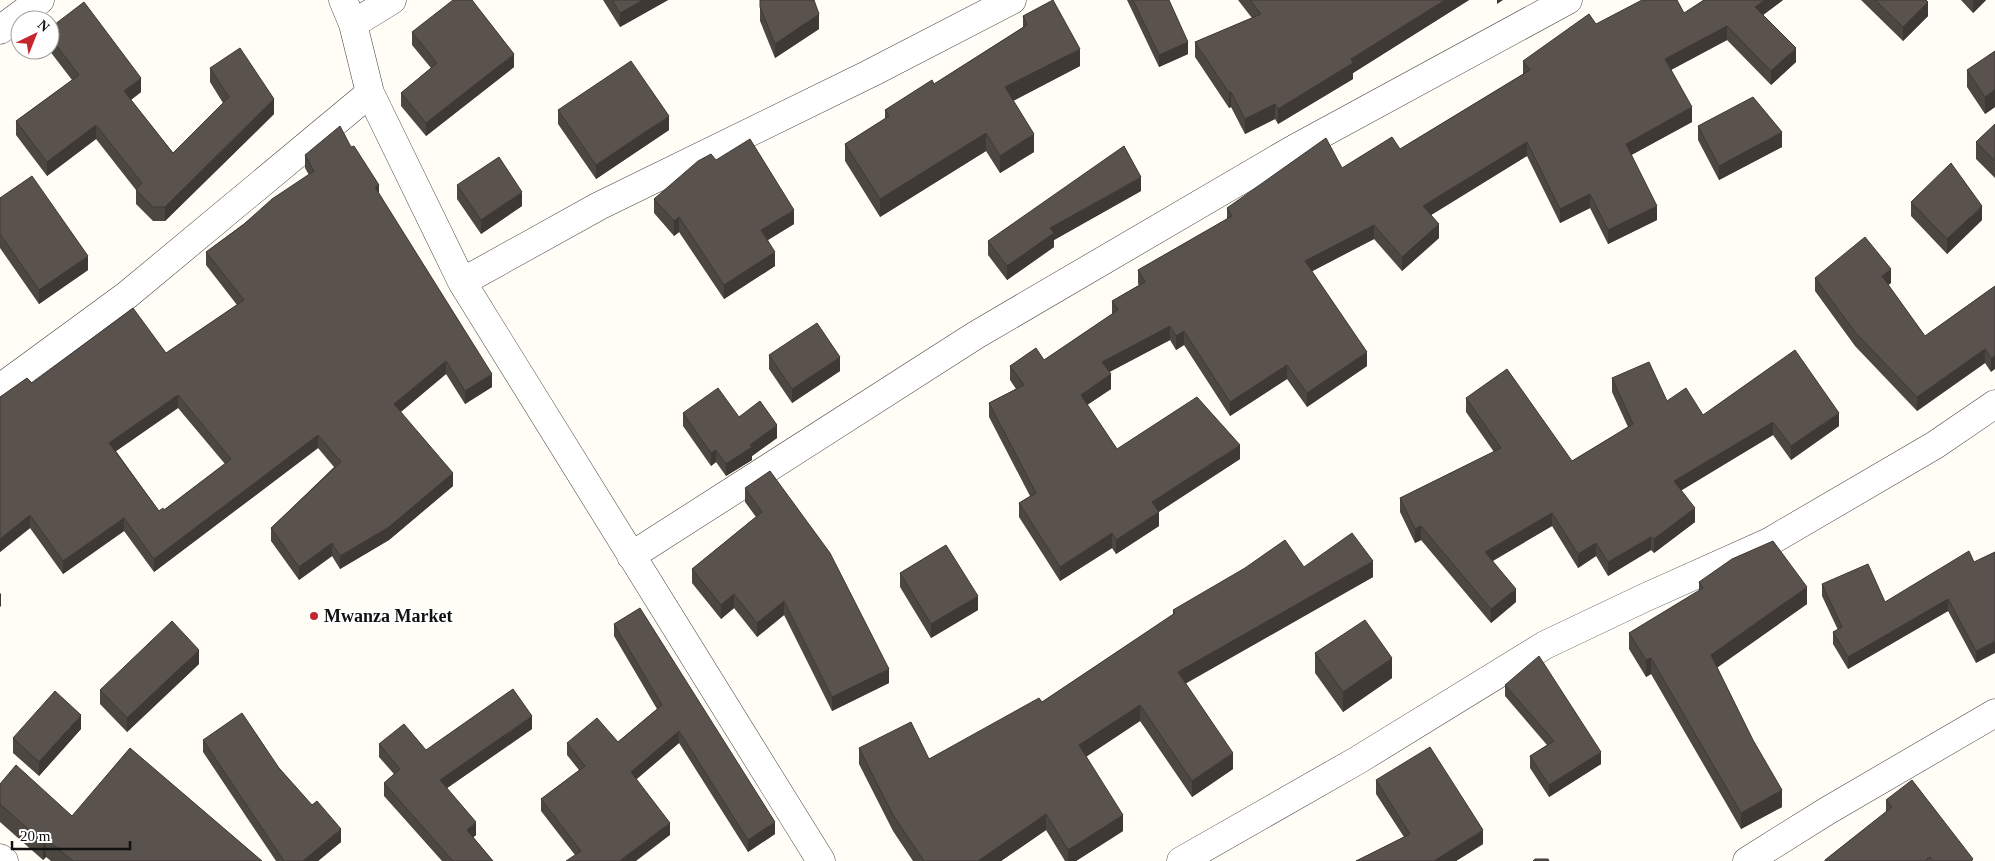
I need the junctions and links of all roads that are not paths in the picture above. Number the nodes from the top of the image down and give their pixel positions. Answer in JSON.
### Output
{"nodes":[{"id":1,"x":40,"y":0,"type":"edge"},
{"id":2,"x":392,"y":0,"type":"edge"},
{"id":3,"x":1012,"y":0,"type":"edge"},
{"id":4,"x":1568,"y":0,"type":"edge"},
{"id":5,"x":348,"y":12,"type":"edge"},
{"id":6,"x":0,"y":30,"type":"edge"},
{"id":7,"x":370,"y":93,"type":"junction"},
{"id":8,"x":462,"y":282,"type":"junction"},
{"id":9,"x":0,"y":388,"type":"edge"},
{"id":10,"x":1995,"y":404,"type":"edge"},
{"id":11,"x":631,"y":556,"type":"junction"},
{"id":12,"x":1995,"y":713,"type":"edge"},
{"id":13,"x":0,"y":858,"type":"edge"},
{"id":14,"x":4,"y":861,"type":"edge"},
{"id":15,"x":821,"y":861,"type":"edge"},
{"id":16,"x":1181,"y":861,"type":"edge"},
{"id":17,"x":1746,"y":861,"type":"edge"}],
"edges":[{"from":1,"to":6,"type":"street"},
{"from":2,"to":5,"type":"street"},
{"from":3,"to":8,"type":"street"},
{"from":4,"to":11,"type":"street"},
{"from":5,"to":7,"type":"street"},
{"from":7,"to":8,"type":"street"},
{"from":7,"to":9,"type":"street"},
{"from":8,"to":11,"type":"street"},
{"from":10,"to":16,"type":"street"},
{"from":11,"to":15,"type":"street"},
{"from":12,"to":17,"type":"street"},
{"from":13,"to":14,"type":"street"}]}
